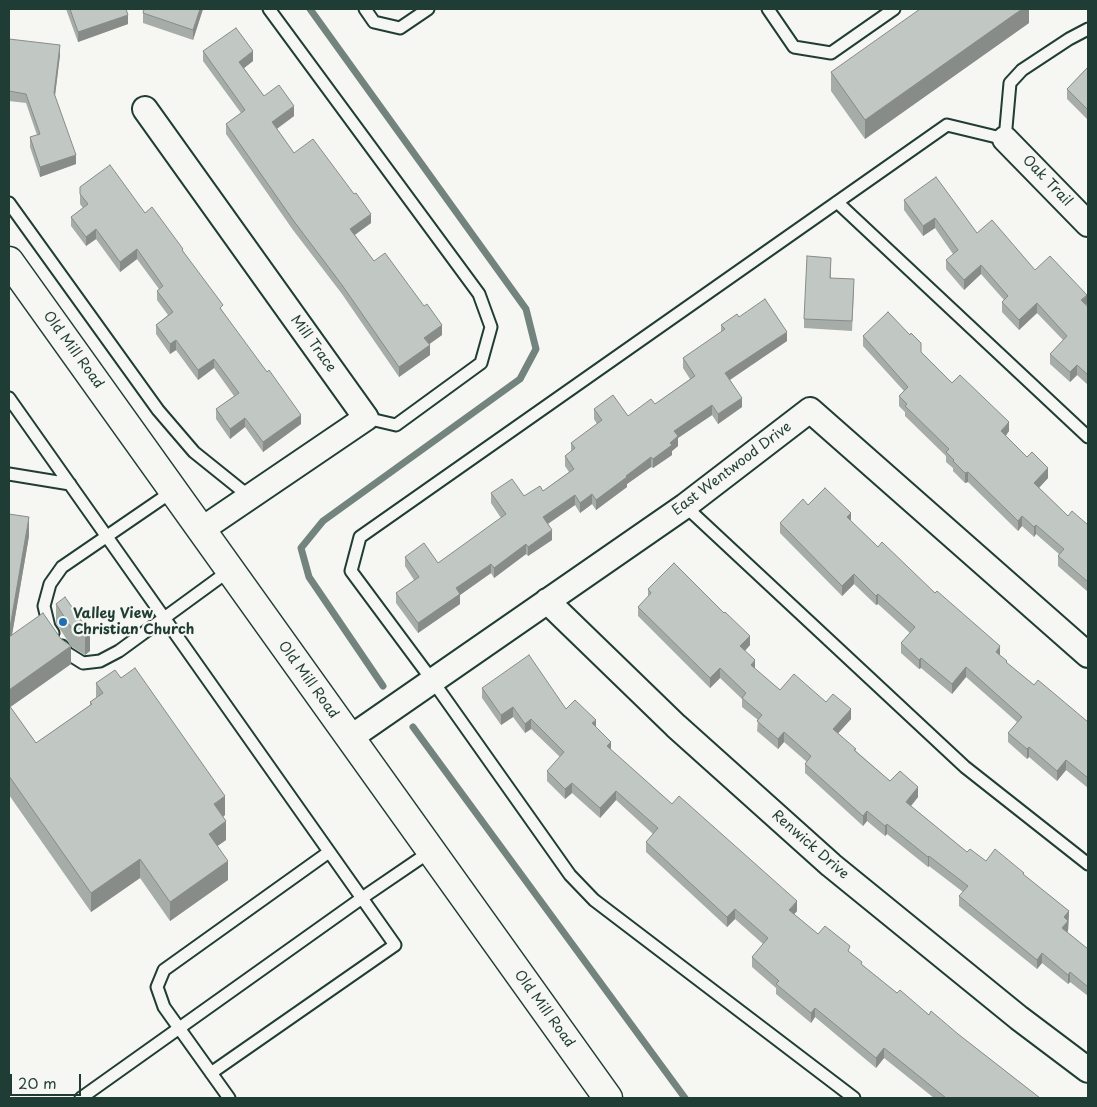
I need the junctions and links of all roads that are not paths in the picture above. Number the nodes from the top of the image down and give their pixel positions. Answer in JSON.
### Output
{"nodes":[{"id":1,"x":269,"y":9,"type":"edge"},
{"id":2,"x":365,"y":9,"type":"edge"},
{"id":3,"x":428,"y":9,"type":"edge"},
{"id":4,"x":768,"y":9,"type":"edge"},
{"id":5,"x":894,"y":9,"type":"edge"},
{"id":6,"x":1088,"y":30,"type":"edge"},
{"id":7,"x":144,"y":109,"type":"dead end"},
{"id":8,"x":1005,"y":139,"type":"junction"},
{"id":9,"x":837,"y":202,"type":"junction"},
{"id":10,"x":9,"y":203,"type":"edge"},
{"id":11,"x":1088,"y":224,"type":"edge"},
{"id":12,"x":9,"y":261,"type":"edge"},
{"id":13,"x":9,"y":398,"type":"edge"},
{"id":14,"x":366,"y":418,"type":"junction"},
{"id":15,"x":1088,"y":436,"type":"edge"},
{"id":16,"x":9,"y":474,"type":"edge"},
{"id":17,"x":70,"y":484,"type":"junction"},
{"id":18,"x":173,"y":491,"type":"junction"},
{"id":19,"x":250,"y":497,"type":"junction"},
{"id":20,"x":685,"y":506,"type":"junction"},
{"id":21,"x":201,"y":530,"type":"junction"},
{"id":22,"x":107,"y":537,"type":"junction"},
{"id":23,"x":230,"y":570,"type":"junction"},
{"id":24,"x":547,"y":601,"type":"junction"},
{"id":25,"x":164,"y":617,"type":"junction"},
{"id":26,"x":1088,"y":655,"type":"edge"},
{"id":27,"x":432,"y":680,"type":"junction"},
{"id":28,"x":350,"y":738,"type":"junction"},
{"id":29,"x":431,"y":851,"type":"junction"},
{"id":30,"x":329,"y":852,"type":"junction"},
{"id":31,"x":1088,"y":864,"type":"edge"},
{"id":32,"x":362,"y":898,"type":"junction"},
{"id":33,"x":180,"y":1028,"type":"junction"},
{"id":34,"x":1088,"y":1070,"type":"edge"},
{"id":35,"x":211,"y":1073,"type":"junction"},
{"id":36,"x":81,"y":1098,"type":"edge"},
{"id":37,"x":229,"y":1098,"type":"edge"},
{"id":38,"x":606,"y":1098,"type":"edge"},
{"id":39,"x":854,"y":1098,"type":"edge"}],
"edges":[{"from":1,"to":14,"type":"lane"},
{"from":2,"to":3,"type":"lane"},
{"from":4,"to":5,"type":"lane"},
{"from":6,"to":8,"type":"lane"},
{"from":7,"to":14,"type":"street","name":"Mill Trace"},
{"from":8,"to":9,"type":"lane"},
{"from":8,"to":11,"type":"street","name":"Oak Trail"},
{"from":9,"to":15,"type":"lane"},
{"from":9,"to":27,"type":"lane"},
{"from":10,"to":19,"type":"lane"},
{"from":12,"to":18,"type":"street","name":"Old Mill Road"},
{"from":13,"to":17,"type":"lane"},
{"from":14,"to":19,"type":"street"},
{"from":16,"to":17,"type":"lane"},
{"from":17,"to":22,"type":"lane"},
{"from":18,"to":21,"type":"street","name":"Old Mill Road"},
{"from":18,"to":22,"type":"lane"},
{"from":19,"to":21,"type":"street"},
{"from":20,"to":24,"type":"street","name":"East Wentwood Drive"},
{"from":20,"to":26,"type":"street","name":"East Wentwood Drive"},
{"from":20,"to":31,"type":"lane"},
{"from":21,"to":23,"type":"street","name":"Old Mill Road"},
{"from":22,"to":25,"type":"lane"},
{"from":22,"to":25,"type":"lane"},
{"from":23,"to":25,"type":"lane"},
{"from":23,"to":28,"type":"street","name":"Old Mill Road"},
{"from":24,"to":27,"type":"street","name":"East Wentwood Drive"},
{"from":24,"to":34,"type":"street","name":"Renwick Drive"},
{"from":25,"to":30,"type":"lane"},
{"from":27,"to":28,"type":"street","name":"East Wentwood Drive"},
{"from":27,"to":39,"type":"lane"},
{"from":28,"to":29,"type":"street","name":"Old Mill Road"},
{"from":29,"to":32,"type":"lane"},
{"from":29,"to":38,"type":"street","name":"Old Mill Road"},
{"from":30,"to":32,"type":"lane"},
{"from":30,"to":33,"type":"lane"},
{"from":32,"to":33,"type":"lane"},
{"from":32,"to":35,"type":"lane"},
{"from":33,"to":35,"type":"lane"},
{"from":33,"to":36,"type":"lane"},
{"from":35,"to":37,"type":"lane"}]}
